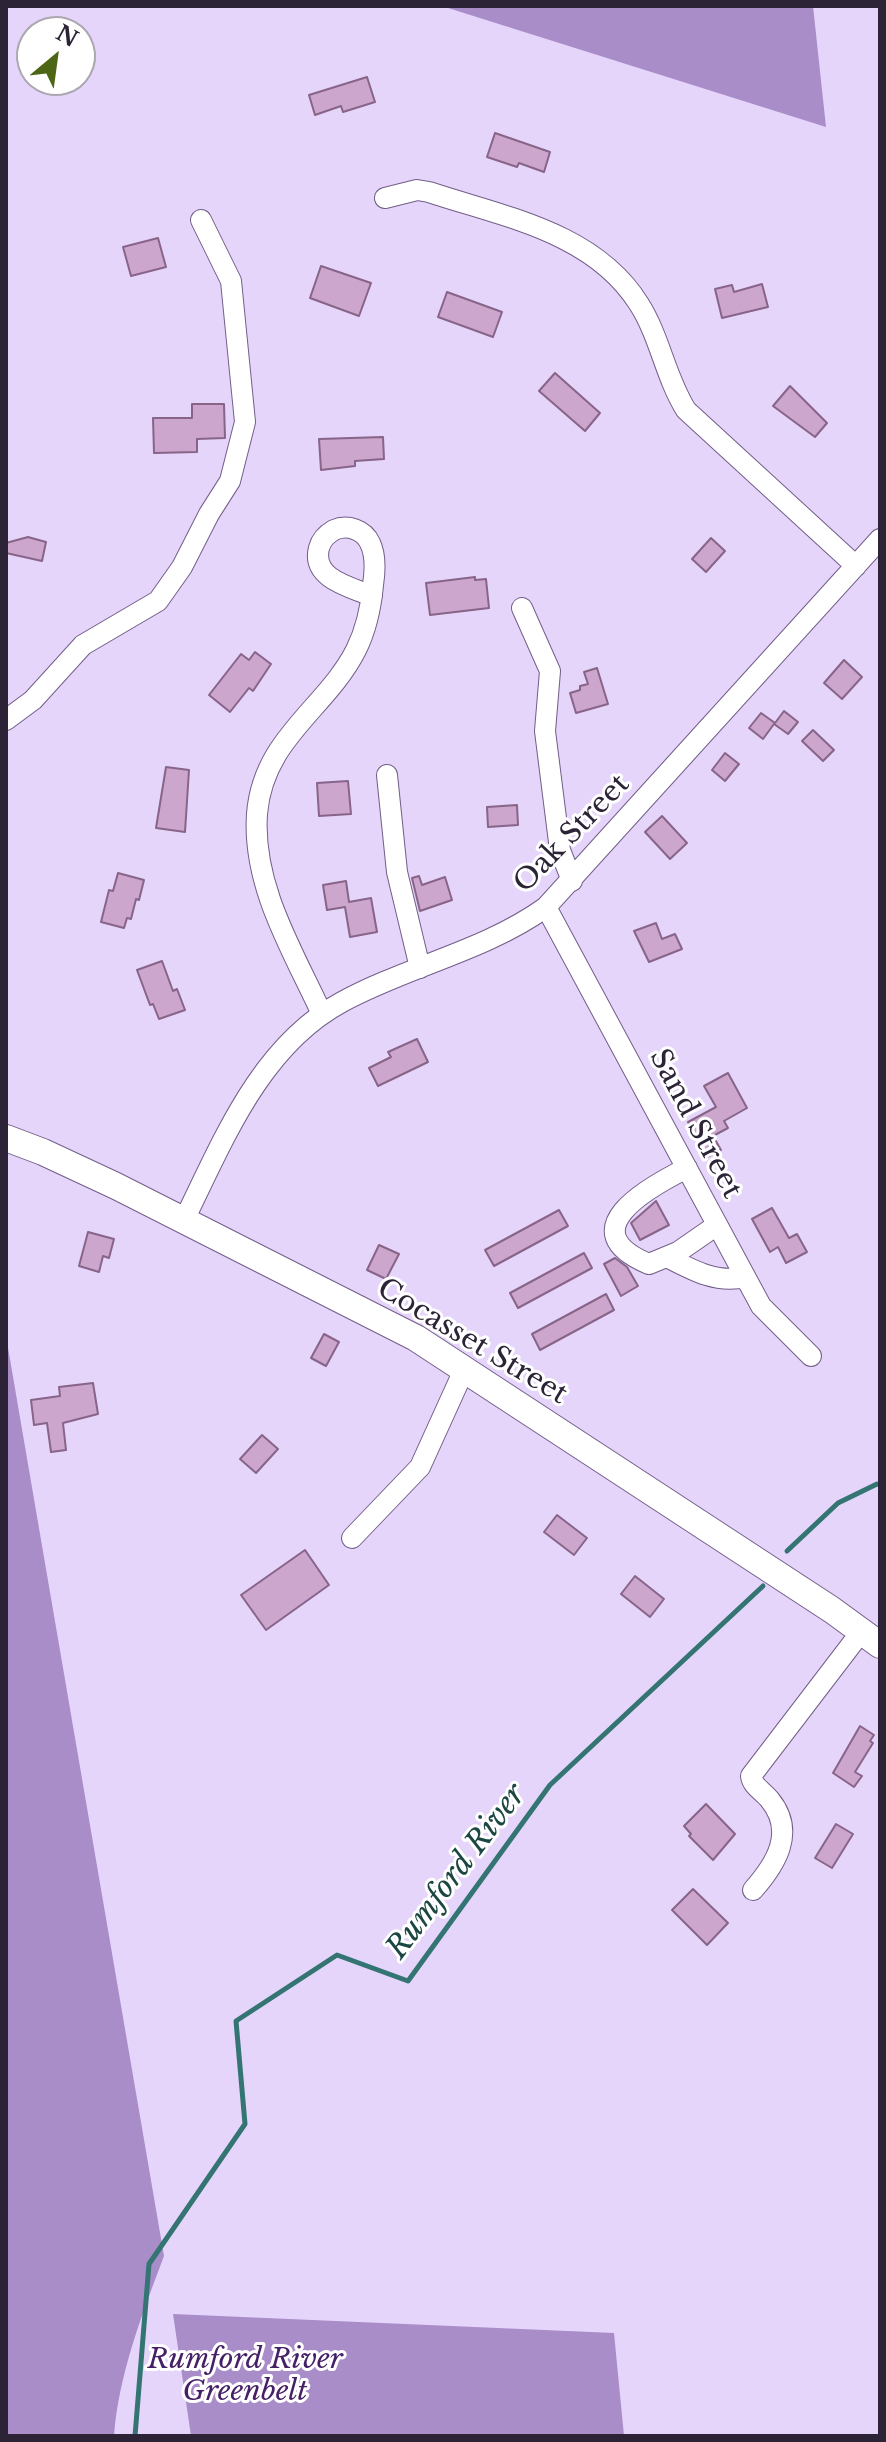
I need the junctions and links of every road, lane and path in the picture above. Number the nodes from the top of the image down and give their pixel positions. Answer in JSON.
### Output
{"nodes":[{"id":1,"x":385,"y":198,"type":"dead end"},
{"id":2,"x":201,"y":220,"type":"dead end"},
{"id":3,"x":880,"y":539,"type":"edge"},
{"id":4,"x":856,"y":566,"type":"junction"},
{"id":5,"x":372,"y":596,"type":"dead end"},
{"id":6,"x":522,"y":608,"type":"dead end"},
{"id":7,"x":6,"y":720,"type":"edge"},
{"id":8,"x":387,"y":775,"type":"dead end"},
{"id":9,"x":572,"y":881,"type":"junction"},
{"id":10,"x":546,"y":907,"type":"junction"},
{"id":11,"x":420,"y":968,"type":"junction"},
{"id":12,"x":322,"y":1014,"type":"junction"},
{"id":13,"x":6,"y":1138,"type":"edge"},
{"id":14,"x":687,"y":1168,"type":"junction"},
{"id":15,"x":184,"y":1220,"type":"junction"},
{"id":16,"x":717,"y":1225,"type":"junction"},
{"id":17,"x":667,"y":1257,"type":"junction"},
{"id":18,"x":745,"y":1277,"type":"junction"},
{"id":19,"x":811,"y":1356,"type":"dead end"},
{"id":20,"x":464,"y":1370,"type":"junction"},
{"id":21,"x":352,"y":1538,"type":"dead end"},
{"id":22,"x":871,"y":1638,"type":"edge"},
{"id":23,"x":753,"y":1890,"type":"dead end"}],
"edges":[{"from":1,"to":4,"type":"street"},
{"from":2,"to":7,"type":"street"},
{"from":3,"to":4,"type":"street","name":"Oak Street"},
{"from":4,"to":9,"type":"street","name":"Oak Street"},
{"from":5,"to":12,"type":"street"},
{"from":6,"to":9,"type":"street"},
{"from":8,"to":11,"type":"street"},
{"from":9,"to":10,"type":"street","name":"Oak Street"},
{"from":10,"to":11,"type":"street","name":"Oak Street"},
{"from":10,"to":14,"type":"street","name":"Sand Street"},
{"from":11,"to":12,"type":"street","name":"Oak Street"},
{"from":12,"to":15,"type":"street","name":"Oak Street"},
{"from":13,"to":15,"type":"main road","name":"Cocasset Street"},
{"from":14,"to":16,"type":"street","name":"Sand Street"},
{"from":14,"to":17,"type":"street"},
{"from":15,"to":20,"type":"main road","name":"Cocasset Street"},
{"from":16,"to":17,"type":"street"},
{"from":16,"to":18,"type":"street","name":"Sand Street"},
{"from":17,"to":18,"type":"street"},
{"from":18,"to":19,"type":"street","name":"Sand Street"},
{"from":20,"to":21,"type":"street"},
{"from":20,"to":22,"type":"main road","name":"Cocasset Street"},
{"from":22,"to":23,"type":"street"}]}
